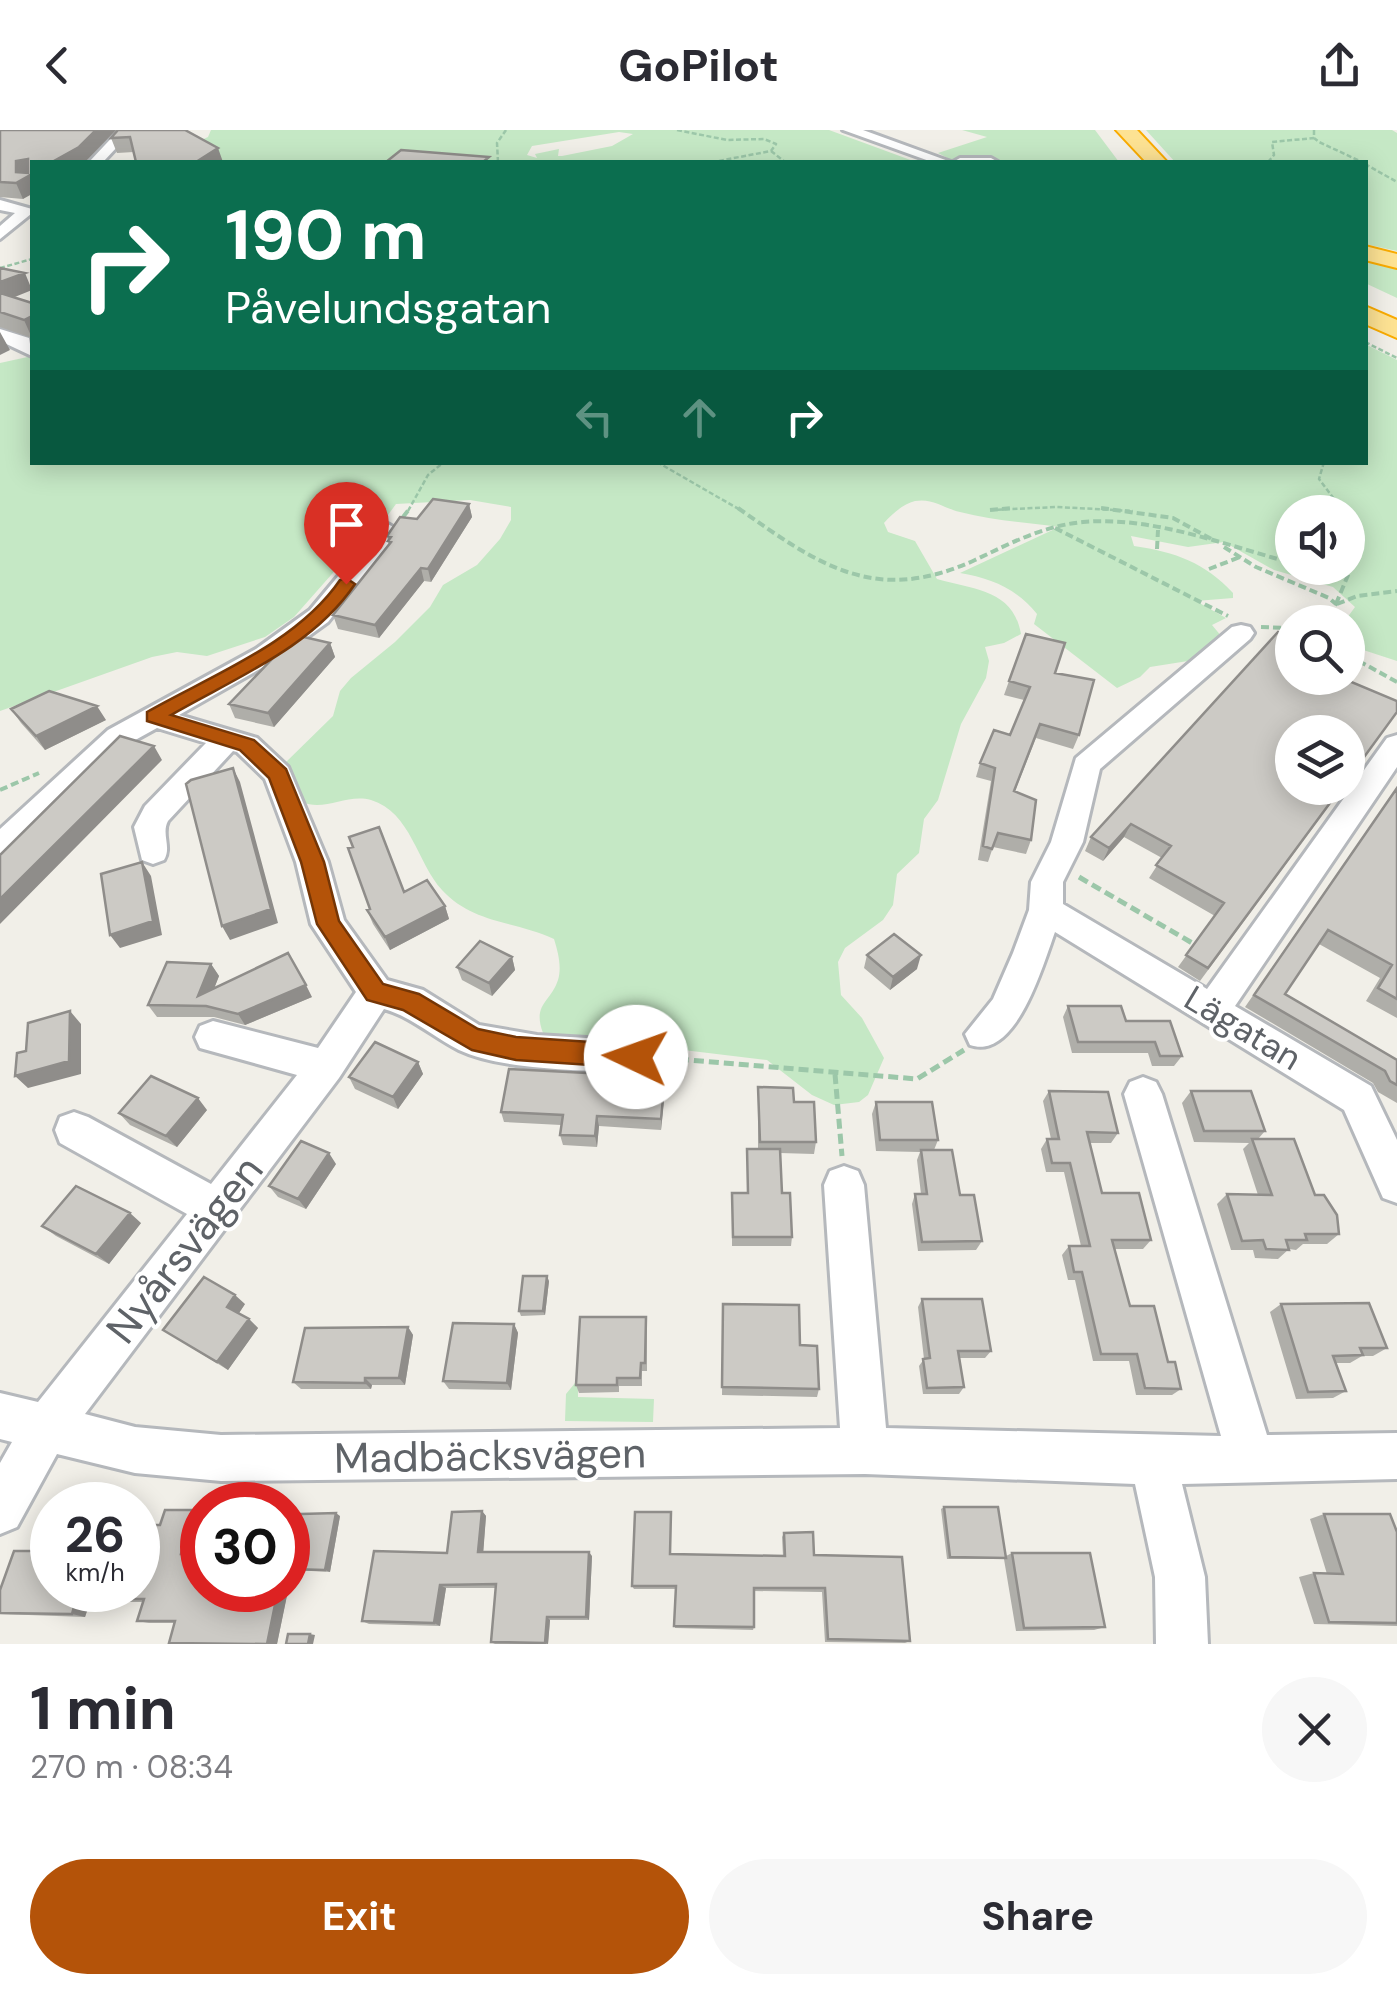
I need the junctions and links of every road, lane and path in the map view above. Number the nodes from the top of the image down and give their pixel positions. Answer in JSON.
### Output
{"nodes":[{"id":1,"x":126,"y":130,"type":"edge"},
{"id":2,"x":506,"y":130,"type":"edge"},
{"id":3,"x":677,"y":130,"type":"edge"},
{"id":4,"x":850,"y":130,"type":"edge"},
{"id":5,"x":871,"y":130,"type":"edge"},
{"id":6,"x":1110,"y":130,"type":"edge"},
{"id":7,"x":1126,"y":130,"type":"edge"},
{"id":8,"x":1314,"y":130,"type":"edge"},
{"id":9,"x":1314,"y":138,"type":"junction"},
{"id":10,"x":914,"y":144,"type":"dead end"},
{"id":11,"x":770,"y":150,"type":"junction"},
{"id":12,"x":98,"y":160,"type":"edge"},
{"id":13,"x":498,"y":160,"type":"edge"},
{"id":14,"x":722,"y":160,"type":"edge"},
{"id":15,"x":782,"y":160,"type":"edge"},
{"id":16,"x":938,"y":160,"type":"edge"},
{"id":17,"x":1136,"y":160,"type":"edge"},
{"id":18,"x":1155,"y":160,"type":"edge"},
{"id":19,"x":1270,"y":160,"type":"edge"},
{"id":20,"x":1359,"y":160,"type":"edge"},
{"id":21,"x":1368,"y":167,"type":"edge"},
{"id":22,"x":1397,"y":182,"type":"edge"},
{"id":23,"x":0,"y":205,"type":"edge"},
{"id":24,"x":0,"y":234,"type":"edge"},
{"id":25,"x":1368,"y":254,"type":"edge"},
{"id":26,"x":30,"y":260,"type":"edge"},
{"id":27,"x":1397,"y":261,"type":"edge"},
{"id":28,"x":0,"y":270,"type":"edge"},
{"id":29,"x":9,"y":275,"type":"edge"},
{"id":30,"x":1368,"y":292,"type":"edge"},
{"id":31,"x":1368,"y":301,"type":"edge"},
{"id":32,"x":1397,"y":304,"type":"edge"},
{"id":33,"x":1397,"y":316,"type":"edge"},
{"id":34,"x":1368,"y":318,"type":"edge"},
{"id":35,"x":1397,"y":331,"type":"edge"},
{"id":36,"x":0,"y":335,"type":"edge"},
{"id":37,"x":1368,"y":344,"type":"edge"},
{"id":38,"x":30,"y":350,"type":"edge"},
{"id":39,"x":1397,"y":358,"type":"edge"},
{"id":40,"x":440,"y":465,"type":"edge"},
{"id":41,"x":663,"y":465,"type":"edge"},
{"id":42,"x":1323,"y":465,"type":"edge"},
{"id":43,"x":1332,"y":495,"type":"edge"},
{"id":44,"x":990,"y":510,"type":"dead end"},
{"id":45,"x":1053,"y":527,"type":"junction"},
{"id":46,"x":1158,"y":530,"type":"junction"},
{"id":47,"x":388,"y":531,"type":"joint"},
{"id":48,"x":1221,"y":545,"type":"junction"},
{"id":49,"x":1157,"y":549,"type":"dead end"},
{"id":50,"x":1240,"y":557,"type":"junction"},
{"id":51,"x":1275,"y":559,"type":"edge"},
{"id":52,"x":1209,"y":569,"type":"dead end"},
{"id":53,"x":1344,"y":585,"type":"edge"},
{"id":54,"x":1397,"y":591,"type":"edge"},
{"id":55,"x":1336,"y":604,"type":"junction"},
{"id":56,"x":1239,"y":627,"type":"joint"},
{"id":57,"x":1365,"y":664,"type":"edge"},
{"id":58,"x":1397,"y":682,"type":"edge"},
{"id":59,"x":154,"y":717,"type":"junction"},
{"id":60,"x":227,"y":739,"type":"junction"},
{"id":61,"x":1397,"y":745,"type":"edge"},
{"id":62,"x":0,"y":848,"type":"edge"},
{"id":63,"x":153,"y":852,"type":"dead end"},
{"id":64,"x":1046,"y":910,"type":"junction"},
{"id":65,"x":376,"y":992,"type":"junction"},
{"id":66,"x":1213,"y":1009,"type":"junction"},
{"id":67,"x":983,"y":1034,"type":"joint"},
{"id":68,"x":213,"y":1037,"type":"dead end"},
{"id":69,"x":636,"y":1057,"type":"joint"},
{"id":70,"x":326,"y":1066,"type":"junction"},
{"id":71,"x":835,"y":1074,"type":"junction"},
{"id":72,"x":1143,"y":1094,"type":"dead end"},
{"id":73,"x":1358,"y":1098,"type":"junction"},
{"id":74,"x":1397,"y":1122,"type":"edge"},
{"id":75,"x":74,"y":1130,"type":"dead end"},
{"id":76,"x":1397,"y":1184,"type":"edge"},
{"id":77,"x":844,"y":1185,"type":"joint"},
{"id":78,"x":216,"y":1208,"type":"junction"},
{"id":79,"x":0,"y":1416,"type":"edge"},
{"id":80,"x":46,"y":1430,"type":"junction"},
{"id":81,"x":866,"y":1450,"type":"junction"},
{"id":82,"x":1397,"y":1456,"type":"edge"},
{"id":83,"x":1251,"y":1460,"type":"junction"},
{"id":84,"x":1153,"y":1461,"type":"junction"},
{"id":85,"x":0,"y":1510,"type":"edge"},
{"id":86,"x":1182,"y":1644,"type":"edge"}],
"edges":[{"from":1,"to":12,"type":"street"},
{"from":2,"to":13,"type":"path"},
{"from":3,"to":11,"type":"path"},
{"from":4,"to":16,"type":"street"},
{"from":5,"to":10,"type":"street"},
{"from":6,"to":17,"type":"highway"},
{"from":7,"to":18,"type":"highway"},
{"from":8,"to":9,"type":"path"},
{"from":9,"to":19,"type":"path"},
{"from":9,"to":20,"type":"path"},
{"from":11,"to":14,"type":"path"},
{"from":11,"to":15,"type":"path"},
{"from":21,"to":22,"type":"path"},
{"from":23,"to":24,"type":"street"},
{"from":25,"to":27,"type":"highway"},
{"from":26,"to":28,"type":"path"},
{"from":28,"to":29,"type":"path"},
{"from":30,"to":32,"type":"highway"},
{"from":31,"to":33,"type":"highway"},
{"from":34,"to":35,"type":"highway"},
{"from":36,"to":38,"type":"street"},
{"from":37,"to":39,"type":"path"},
{"from":40,"to":47,"type":"path"},
{"from":41,"to":45,"type":"path"},
{"from":42,"to":43,"type":"path"},
{"from":44,"to":48,"type":"path"},
{"from":45,"to":46,"type":"path"},
{"from":45,"to":56,"type":"path"},
{"from":46,"to":48,"type":"path"},
{"from":46,"to":49,"type":"path"},
{"from":47,"to":59,"type":"street"},
{"from":48,"to":50,"type":"path"},
{"from":48,"to":51,"type":"path"},
{"from":50,"to":52,"type":"path"},
{"from":50,"to":55,"type":"path"},
{"from":53,"to":55,"type":"path"},
{"from":54,"to":55,"type":"path"},
{"from":56,"to":64,"type":"street"},
{"from":57,"to":58,"type":"path"},
{"from":59,"to":60,"type":"street"},
{"from":59,"to":62,"type":"street"},
{"from":60,"to":63,"type":"street"},
{"from":60,"to":65,"type":"street"},
{"from":61,"to":66,"type":"street"},
{"from":64,"to":66,"type":"street","name":"Lägatan"},
{"from":64,"to":67,"type":"street"},
{"from":65,"to":69,"type":"street"},
{"from":65,"to":70,"type":"street","name":"Nyårsvägen"},
{"from":66,"to":73,"type":"street","name":"Lägatan"},
{"from":67,"to":71,"type":"path"},
{"from":68,"to":70,"type":"street"},
{"from":69,"to":71,"type":"path"},
{"from":70,"to":78,"type":"street","name":"Nyårsvägen"},
{"from":71,"to":77,"type":"path"},
{"from":72,"to":83,"type":"street"},
{"from":73,"to":74,"type":"street","name":"Lägatan"},
{"from":73,"to":76,"type":"street"},
{"from":75,"to":78,"type":"street"},
{"from":77,"to":81,"type":"street"},
{"from":78,"to":80,"type":"street","name":"Nyårsvägen"},
{"from":79,"to":80,"type":"street","name":"Madbäcksvägen"},
{"from":80,"to":81,"type":"street","name":"Madbäcksvägen"},
{"from":80,"to":85,"type":"street","name":"Nyårsvägen"},
{"from":81,"to":84,"type":"street","name":"Madbäcksvägen"},
{"from":82,"to":83,"type":"street","name":"Madbäcksvägen"},
{"from":83,"to":84,"type":"street","name":"Madbäcksvägen"},
{"from":84,"to":86,"type":"street"}]}
